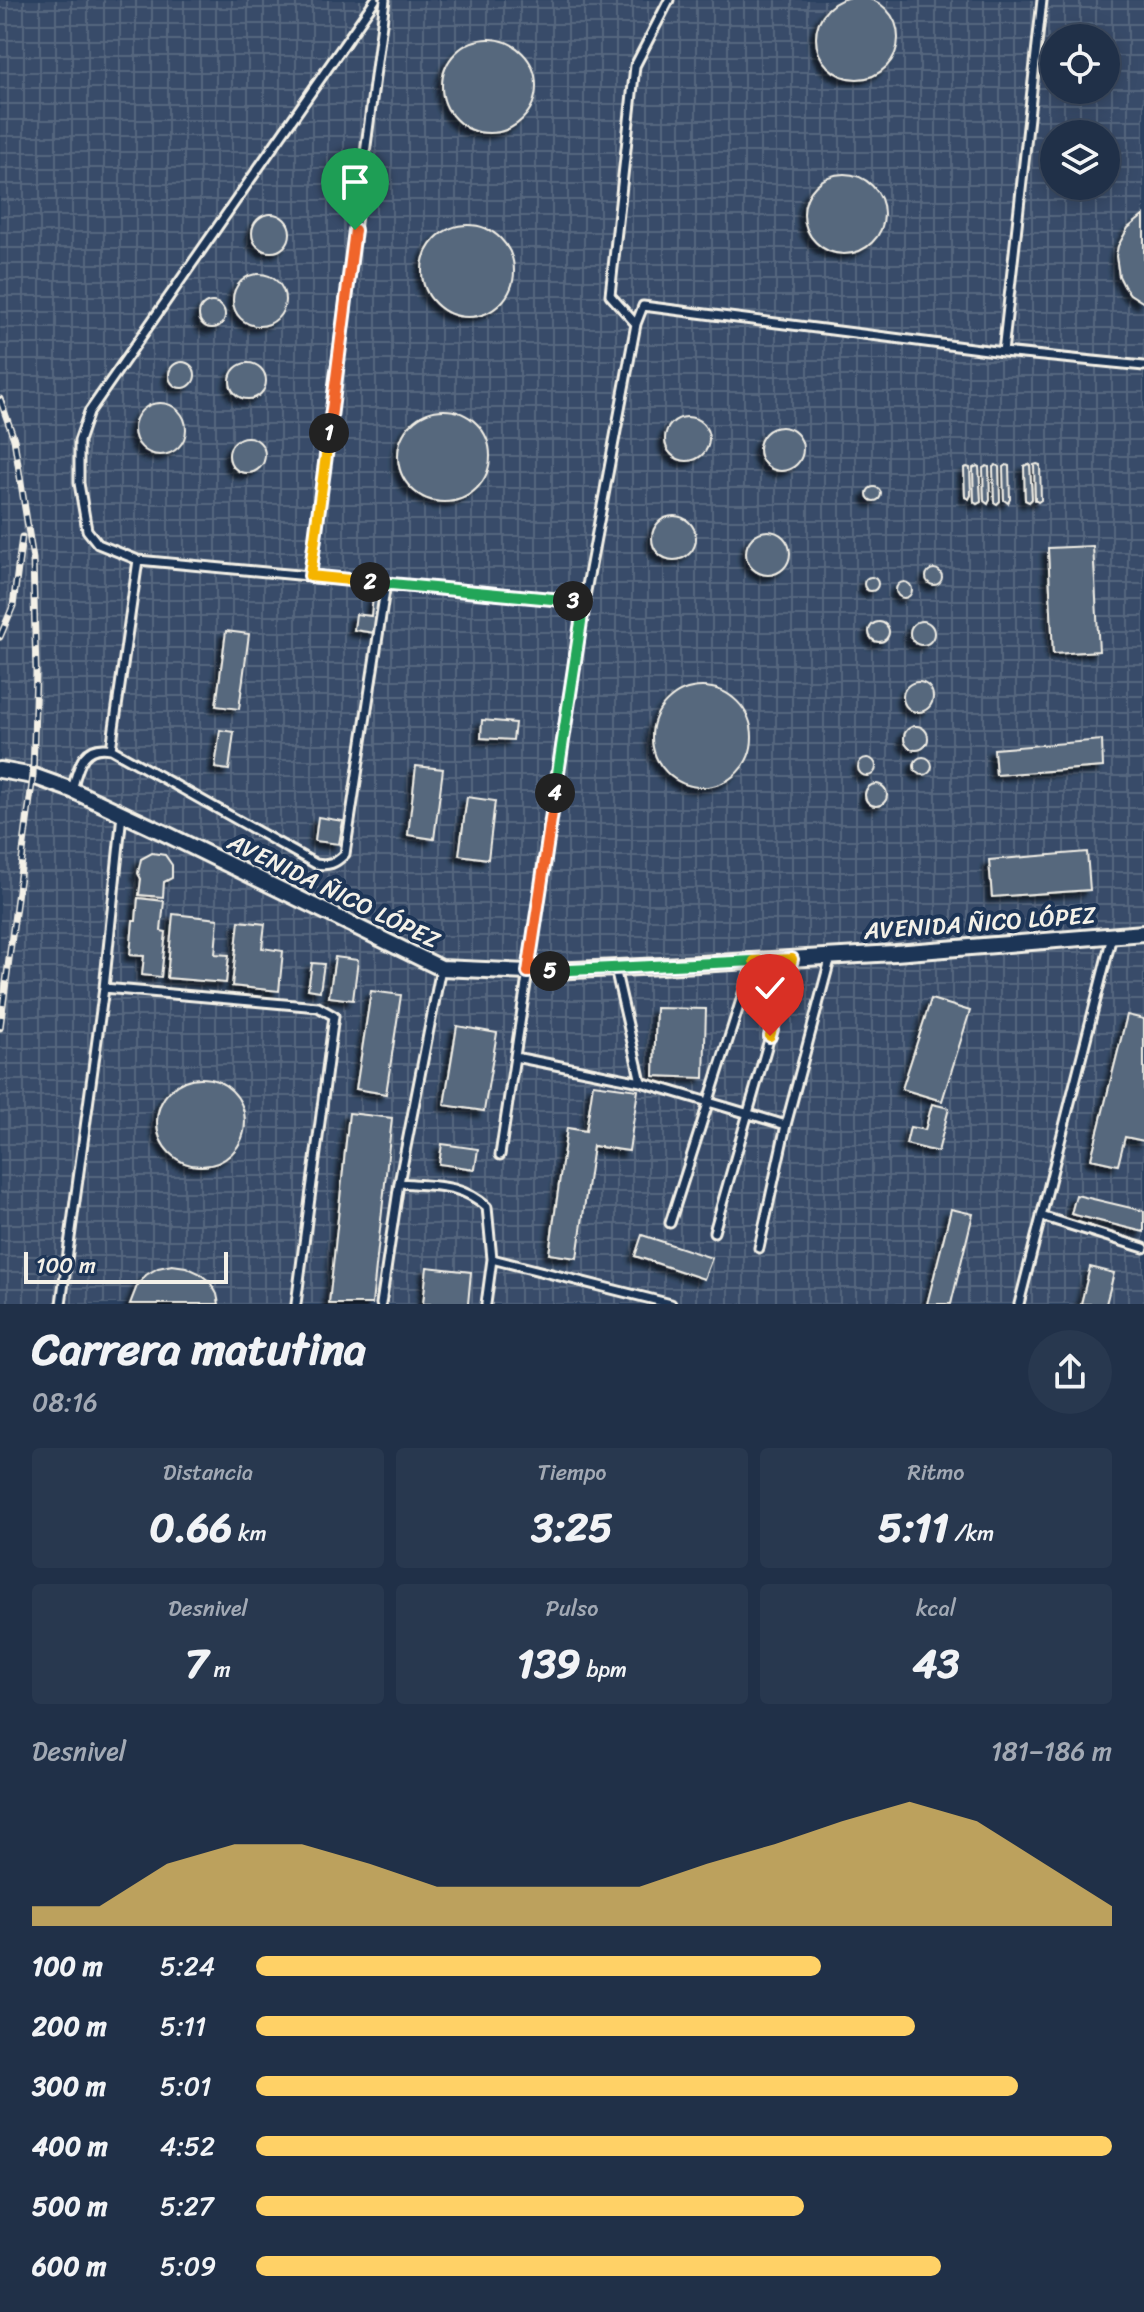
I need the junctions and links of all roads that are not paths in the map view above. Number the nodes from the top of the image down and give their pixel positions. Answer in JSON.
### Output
{"nodes":[{"id":1,"x":375,"y":0,"type":"edge"},
{"id":2,"x":385,"y":0,"type":"edge"},
{"id":3,"x":669,"y":0,"type":"edge"},
{"id":4,"x":1042,"y":0,"type":"edge"},
{"id":5,"x":636,"y":324,"type":"junction"},
{"id":6,"x":1003,"y":352,"type":"junction"},
{"id":7,"x":1144,"y":366,"type":"edge"},
{"id":8,"x":138,"y":560,"type":"junction"},
{"id":9,"x":310,"y":576,"type":"junction"},
{"id":10,"x":386,"y":583,"type":"junction"},
{"id":11,"x":584,"y":602,"type":"junction"},
{"id":12,"x":111,"y":749,"type":"junction"},
{"id":13,"x":0,"y":770,"type":"edge"},
{"id":14,"x":72,"y":790,"type":"junction"},
{"id":15,"x":122,"y":814,"type":"junction"},
{"id":16,"x":1144,"y":933,"type":"edge"},
{"id":17,"x":1112,"y":936,"type":"junction"},
{"id":18,"x":831,"y":956,"type":"junction"},
{"id":19,"x":792,"y":959,"type":"junction"},
{"id":20,"x":753,"y":961,"type":"junction"},
{"id":21,"x":441,"y":968,"type":"junction"},
{"id":22,"x":615,"y":968,"type":"junction"},
{"id":23,"x":528,"y":972,"type":"junction"},
{"id":24,"x":104,"y":988,"type":"junction"},
{"id":25,"x":515,"y":1057,"type":"junction"},
{"id":26,"x":641,"y":1082,"type":"junction"},
{"id":27,"x":709,"y":1102,"type":"junction"},
{"id":28,"x":748,"y":1114,"type":"junction"},
{"id":29,"x":786,"y":1125,"type":"junction"},
{"id":30,"x":500,"y":1155,"type":"dead end"},
{"id":31,"x":399,"y":1183,"type":"junction"},
{"id":32,"x":1041,"y":1216,"type":"junction"},
{"id":33,"x":670,"y":1223,"type":"dead end"},
{"id":34,"x":714,"y":1232,"type":"dead end"},
{"id":35,"x":759,"y":1248,"type":"dead end"},
{"id":36,"x":1144,"y":1248,"type":"edge"},
{"id":37,"x":492,"y":1259,"type":"junction"},
{"id":38,"x":61,"y":1304,"type":"edge"},
{"id":39,"x":296,"y":1304,"type":"edge"},
{"id":40,"x":381,"y":1304,"type":"edge"},
{"id":41,"x":486,"y":1304,"type":"edge"},
{"id":42,"x":671,"y":1304,"type":"edge"},
{"id":43,"x":1019,"y":1304,"type":"edge"}],
"edges":[{"from":1,"to":8,"type":"lane"},
{"from":2,"to":9,"type":"lane"},
{"from":3,"to":5,"type":"lane"},
{"from":4,"to":6,"type":"lane"},
{"from":5,"to":6,"type":"lane"},
{"from":5,"to":11,"type":"lane"},
{"from":6,"to":7,"type":"lane"},
{"from":8,"to":9,"type":"lane"},
{"from":8,"to":12,"type":"lane"},
{"from":9,"to":10,"type":"lane"},
{"from":10,"to":11,"type":"lane"},
{"from":10,"to":12,"type":"lane"},
{"from":11,"to":23,"type":"lane"},
{"from":12,"to":14,"type":"lane"},
{"from":13,"to":14,"type":"street","name":"AVENIDA ÑICO LÓPEZ"},
{"from":14,"to":15,"type":"street","name":"AVENIDA ÑICO LÓPEZ"},
{"from":15,"to":21,"type":"street","name":"AVENIDA ÑICO LÓPEZ"},
{"from":15,"to":24,"type":"lane"},
{"from":16,"to":17,"type":"street","name":"AVENIDA ÑICO LÓPEZ"},
{"from":17,"to":18,"type":"street","name":"AVENIDA ÑICO LÓPEZ"},
{"from":17,"to":32,"type":"lane"},
{"from":18,"to":19,"type":"street","name":"AVENIDA ÑICO LÓPEZ"},
{"from":18,"to":29,"type":"lane"},
{"from":19,"to":20,"type":"street","name":"AVENIDA ÑICO LÓPEZ"},
{"from":19,"to":28,"type":"lane"},
{"from":20,"to":22,"type":"street","name":"AVENIDA ÑICO LÓPEZ"},
{"from":20,"to":27,"type":"lane"},
{"from":21,"to":23,"type":"street","name":"AVENIDA ÑICO LÓPEZ"},
{"from":21,"to":31,"type":"lane"},
{"from":22,"to":23,"type":"street","name":"AVENIDA ÑICO LÓPEZ"},
{"from":22,"to":26,"type":"lane"},
{"from":23,"to":25,"type":"lane"},
{"from":24,"to":38,"type":"lane"},
{"from":24,"to":39,"type":"lane"},
{"from":25,"to":26,"type":"lane"},
{"from":25,"to":30,"type":"lane"},
{"from":26,"to":27,"type":"lane"},
{"from":27,"to":28,"type":"lane"},
{"from":27,"to":33,"type":"lane"},
{"from":28,"to":29,"type":"lane"},
{"from":28,"to":34,"type":"lane"},
{"from":29,"to":35,"type":"lane"},
{"from":31,"to":37,"type":"lane"},
{"from":31,"to":40,"type":"lane"},
{"from":32,"to":36,"type":"lane"},
{"from":32,"to":43,"type":"lane"},
{"from":37,"to":41,"type":"lane"},
{"from":37,"to":42,"type":"lane"}]}
